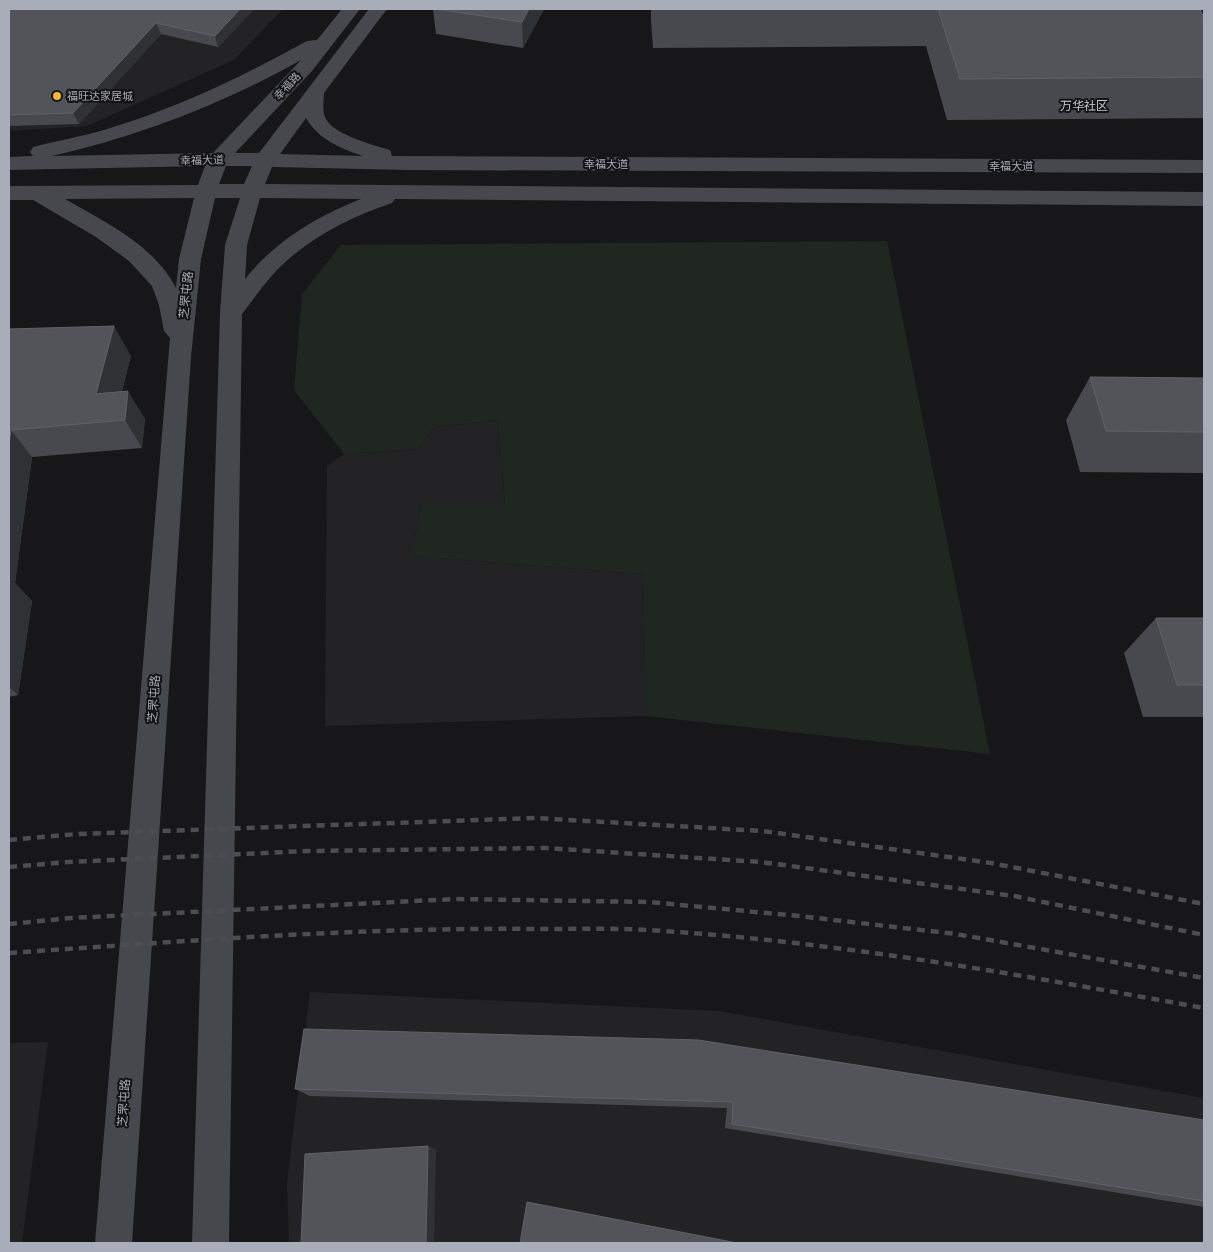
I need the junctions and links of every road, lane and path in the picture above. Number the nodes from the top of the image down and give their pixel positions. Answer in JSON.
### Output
{"nodes":[{"id":1,"x":351,"y":9,"type":"edge"},
{"id":2,"x":378,"y":9,"type":"edge"},
{"id":3,"x":330,"y":36,"type":"junction"},
{"id":4,"x":314,"y":93,"type":"junction"},
{"id":5,"x":9,"y":158,"type":"edge"},
{"id":6,"x":218,"y":159,"type":"junction"},
{"id":7,"x":265,"y":160,"type":"junction"},
{"id":8,"x":409,"y":163,"type":"junction"},
{"id":9,"x":9,"y":164,"type":"edge"},
{"id":10,"x":1204,"y":167,"type":"edge"},
{"id":11,"x":206,"y":191,"type":"junction"},
{"id":12,"x":252,"y":191,"type":"junction"},
{"id":13,"x":36,"y":192,"type":"junction"},
{"id":14,"x":406,"y":192,"type":"junction"},
{"id":15,"x":9,"y":193,"type":"edge"},
{"id":16,"x":1204,"y":199,"type":"edge"},
{"id":17,"x":231,"y":313,"type":"junction"},
{"id":18,"x":179,"y":357,"type":"junction"},
{"id":19,"x":113,"y":1243,"type":"edge"},
{"id":20,"x":210,"y":1243,"type":"edge"}],
"edges":[{"from":1,"to":3,"type":"main road","name":"幸福路"},
{"from":2,"to":4,"type":"main road","name":"幸福路"},
{"from":3,"to":5,"type":"main road"},
{"from":3,"to":6,"type":"main road","name":"幸福路"},
{"from":4,"to":7,"type":"main road","name":"幸福路"},
{"from":4,"to":8,"type":"main road"},
{"from":6,"to":7,"type":"main road","name":"幸福大道"},
{"from":6,"to":9,"type":"main road","name":"幸福大道"},
{"from":6,"to":11,"type":"main road","name":"芝罘屯路"},
{"from":7,"to":8,"type":"main road","name":"幸福大道"},
{"from":7,"to":12,"type":"main road"},
{"from":8,"to":10,"type":"main road","name":"幸福大道"},
{"from":11,"to":12,"type":"main road"},
{"from":11,"to":13,"type":"main road"},
{"from":11,"to":18,"type":"main road","name":"芝罘屯路"},
{"from":12,"to":14,"type":"main road"},
{"from":12,"to":17,"type":"main road"},
{"from":13,"to":15,"type":"main road"},
{"from":13,"to":18,"type":"main road"},
{"from":14,"to":16,"type":"main road"},
{"from":14,"to":17,"type":"main road"},
{"from":17,"to":20,"type":"main road"},
{"from":18,"to":19,"type":"main road","name":"芝罘屯路"}]}
